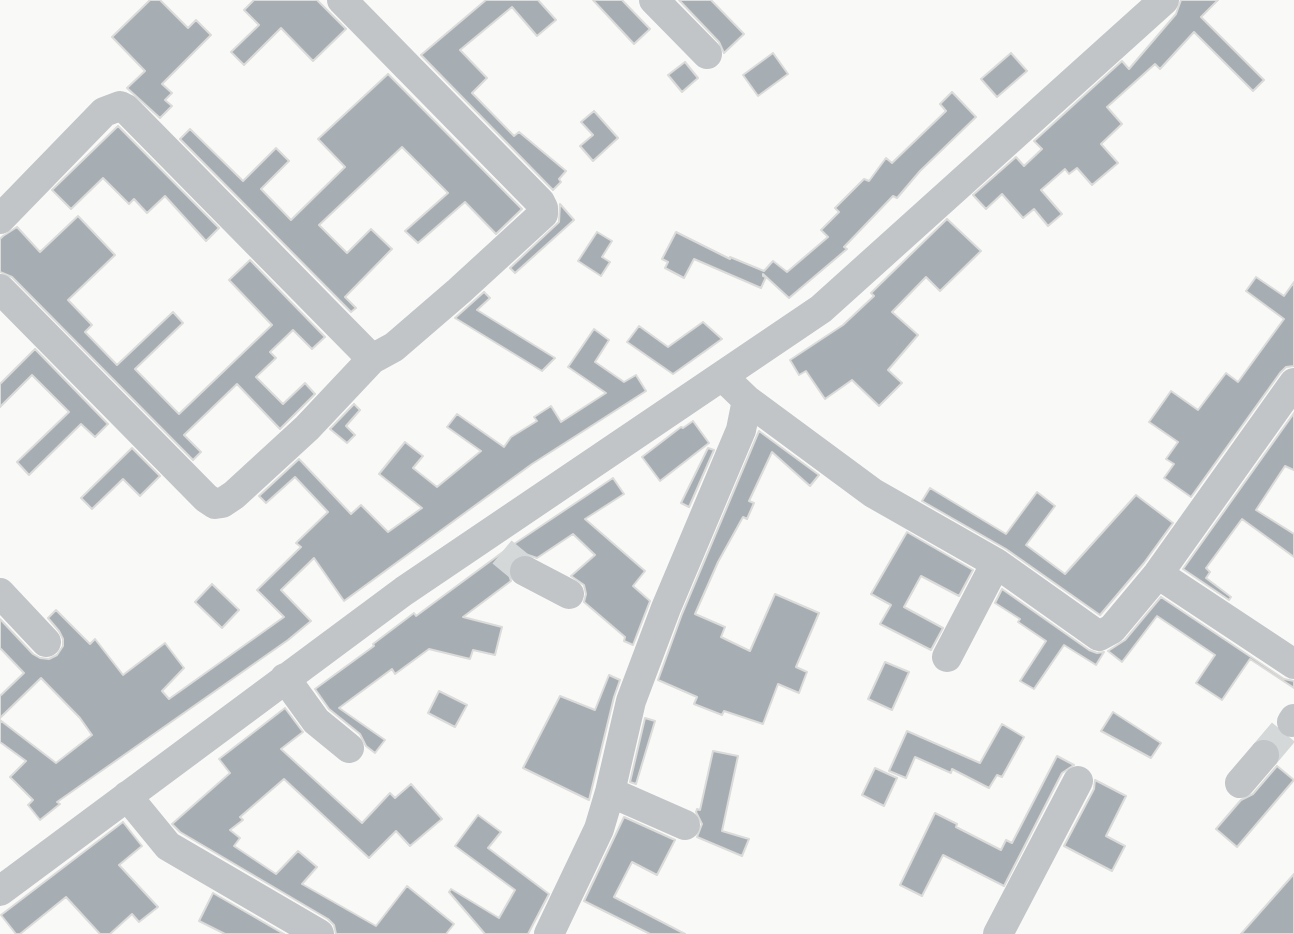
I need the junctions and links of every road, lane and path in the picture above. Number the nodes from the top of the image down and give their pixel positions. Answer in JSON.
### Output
{"nodes":[{"id":1,"x":342,"y":0,"type":"edge"},
{"id":2,"x":653,"y":0,"type":"edge"},
{"id":3,"x":1164,"y":0,"type":"edge"},
{"id":4,"x":707,"y":54,"type":"dead end"},
{"id":5,"x":0,"y":219,"type":"edge"},
{"id":6,"x":0,"y":289,"type":"edge"},
{"id":7,"x":372,"y":359,"type":"junction"},
{"id":8,"x":722,"y":376,"type":"junction"},
{"id":9,"x":1294,"y":383,"type":"edge"},
{"id":10,"x":747,"y":400,"type":"junction"},
{"id":11,"x":996,"y":563,"type":"junction"},
{"id":12,"x":525,"y":570,"type":"tunnel mouth"},
{"id":13,"x":1158,"y":574,"type":"junction"},
{"id":14,"x":0,"y":593,"type":"edge"},
{"id":15,"x":569,"y":594,"type":"dead end"},
{"id":16,"x":46,"y":642,"type":"dead end"},
{"id":17,"x":947,"y":657,"type":"dead end"},
{"id":18,"x":1293,"y":660,"type":"edge"},
{"id":19,"x":285,"y":678,"type":"junction"},
{"id":20,"x":349,"y":748,"type":"dead end"},
{"id":21,"x":1264,"y":755,"type":"tunnel mouth"},
{"id":22,"x":1078,"y":781,"type":"dead end"},
{"id":23,"x":1240,"y":783,"type":"dead end"},
{"id":24,"x":610,"y":792,"type":"junction"},
{"id":25,"x":127,"y":796,"type":"junction"},
{"id":26,"x":685,"y":825,"type":"dead end"},
{"id":27,"x":0,"y":891,"type":"edge"},
{"id":28,"x":319,"y":934,"type":"edge"},
{"id":29,"x":549,"y":934,"type":"edge"},
{"id":30,"x":998,"y":934,"type":"edge"}],
"edges":[{"from":1,"to":7,"type":"street"},
{"from":2,"to":4,"type":"street"},
{"from":3,"to":8,"type":"street"},
{"from":5,"to":7,"type":"street"},
{"from":6,"to":7,"type":"street"},
{"from":8,"to":10,"type":"street"},
{"from":8,"to":19,"type":"street"},
{"from":9,"to":13,"type":"street"},
{"from":10,"to":11,"type":"street"},
{"from":10,"to":24,"type":"street"},
{"from":11,"to":13,"type":"street"},
{"from":11,"to":17,"type":"street"},
{"from":12,"to":15,"type":"street"},
{"from":13,"to":18,"type":"street"},
{"from":14,"to":16,"type":"street"},
{"from":19,"to":20,"type":"street"},
{"from":19,"to":25,"type":"street"},
{"from":21,"to":23,"type":"street"},
{"from":22,"to":30,"type":"street"},
{"from":24,"to":26,"type":"street"},
{"from":24,"to":29,"type":"street"},
{"from":25,"to":27,"type":"street"},
{"from":25,"to":28,"type":"street"}]}
